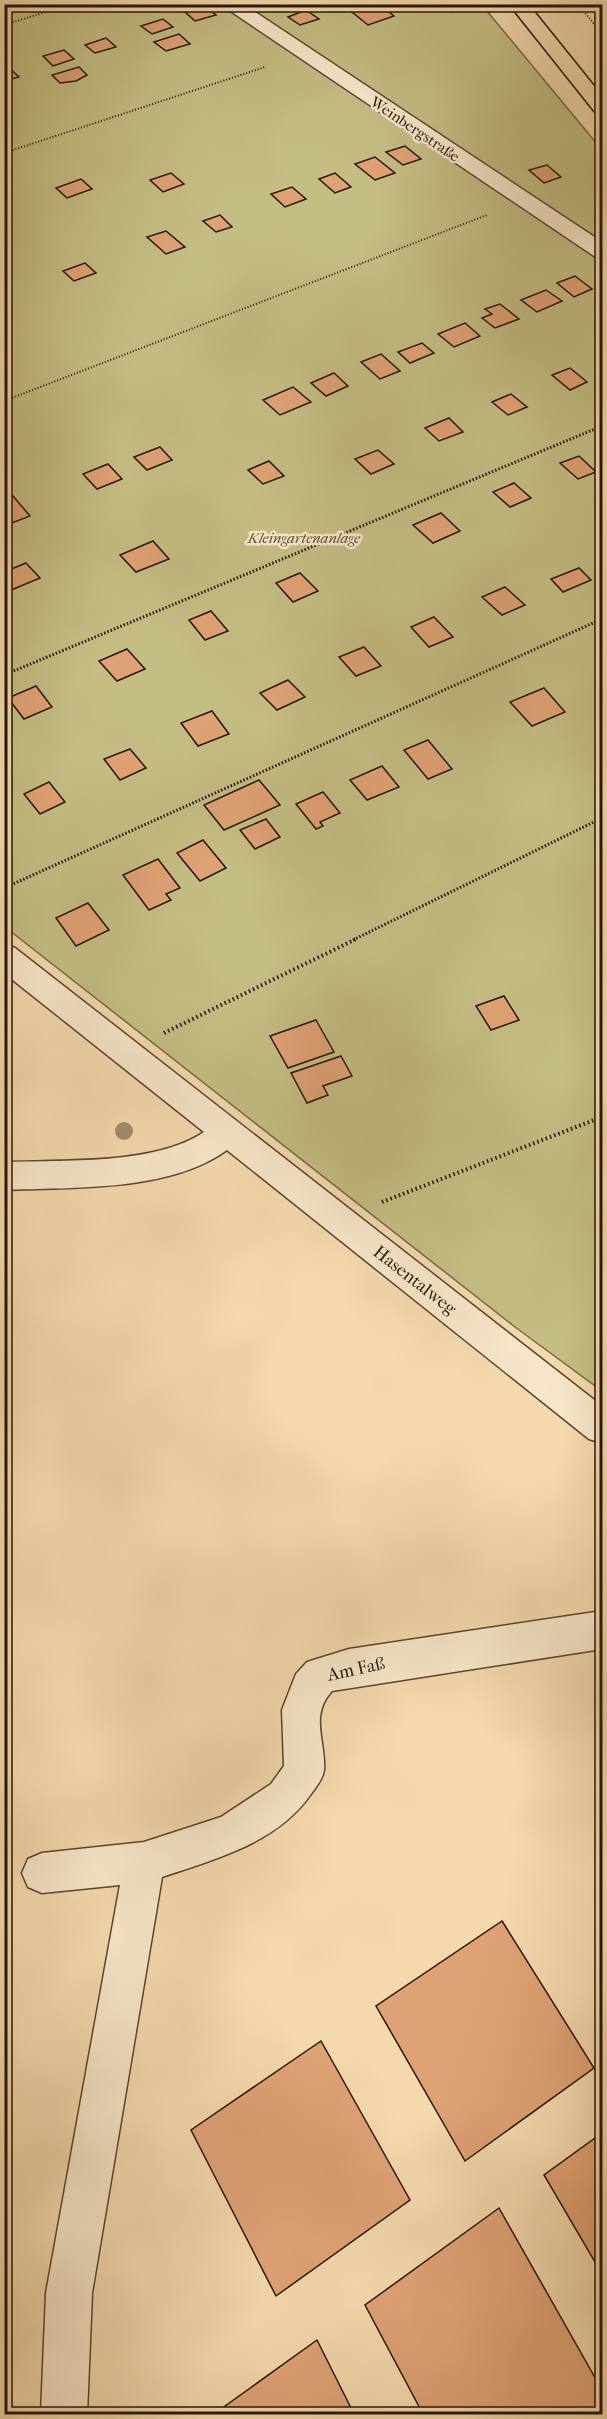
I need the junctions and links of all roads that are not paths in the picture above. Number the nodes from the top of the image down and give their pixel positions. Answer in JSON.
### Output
{"nodes":[{"id":1,"x":229,"y":4,"type":"edge"},
{"id":2,"x":518,"y":4,"type":"edge"},
{"id":3,"x":603,"y":108,"type":"edge"},
{"id":4,"x":603,"y":251,"type":"edge"},
{"id":5,"x":10,"y":970,"type":"edge"},
{"id":6,"x":226,"y":1133,"type":"junction"},
{"id":7,"x":4,"y":1176,"type":"edge"},
{"id":8,"x":603,"y":1426,"type":"edge"},
{"id":9,"x":603,"y":1630,"type":"edge"},
{"id":10,"x":144,"y":1862,"type":"junction"},
{"id":11,"x":42,"y":1873,"type":"dead end"},
{"id":12,"x":64,"y":2415,"type":"edge"}],
"edges":[{"from":1,"to":4,"type":"street","name":"Weinbergstraße"},
{"from":2,"to":3,"type":"main road"},
{"from":5,"to":6,"type":"street","name":"Hasentalweg"},
{"from":6,"to":7,"type":"street"},
{"from":6,"to":8,"type":"street","name":"Hasentalweg"},
{"from":9,"to":10,"type":"street","name":"Am Faß"},
{"from":10,"to":11,"type":"street","name":"Am Faß"},
{"from":10,"to":12,"type":"street"}]}
